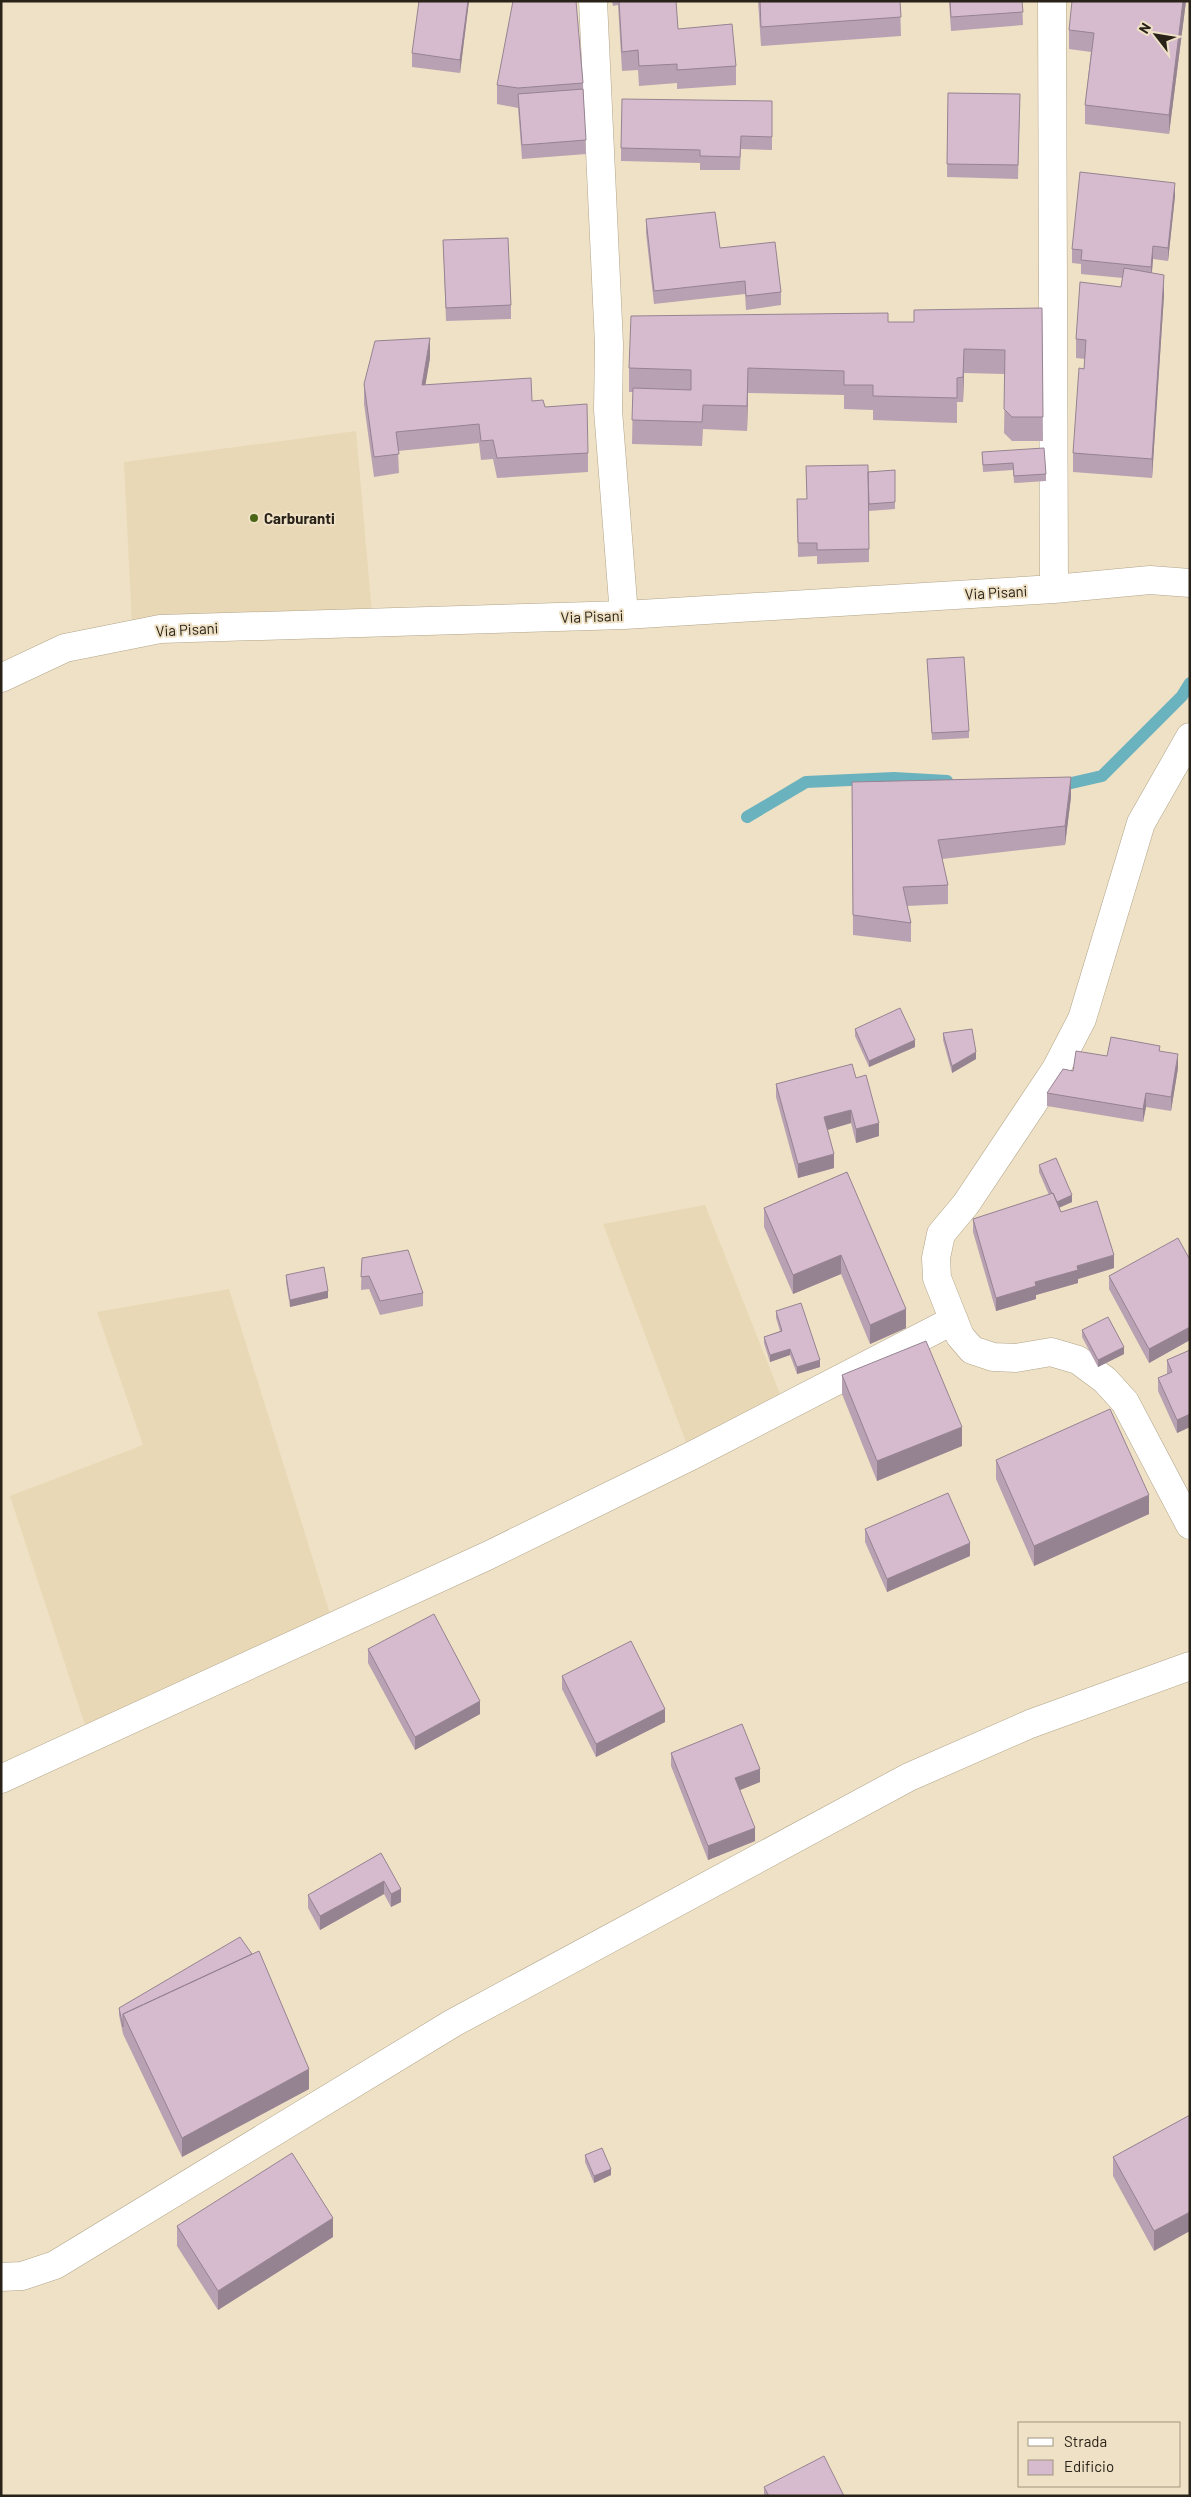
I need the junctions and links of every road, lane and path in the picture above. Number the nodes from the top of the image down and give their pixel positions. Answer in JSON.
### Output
{"nodes":[{"id":1,"x":592,"y":1,"type":"edge"},
{"id":2,"x":1052,"y":1,"type":"edge"},
{"id":3,"x":1190,"y":583,"type":"edge"},
{"id":4,"x":1054,"y":590,"type":"junction"},
{"id":5,"x":624,"y":615,"type":"junction"},
{"id":6,"x":1,"y":678,"type":"edge"},
{"id":7,"x":1190,"y":737,"type":"edge"},
{"id":8,"x":954,"y":1320,"type":"junction"},
{"id":9,"x":1190,"y":1525,"type":"edge"},
{"id":10,"x":1190,"y":1666,"type":"edge"},
{"id":11,"x":1,"y":1779,"type":"edge"},
{"id":12,"x":1,"y":2277,"type":"edge"}],
"edges":[{"from":1,"to":5,"type":"street"},
{"from":2,"to":4,"type":"street"},
{"from":3,"to":4,"type":"street","name":"Via Pisani"},
{"from":4,"to":5,"type":"street","name":"Via Pisani"},
{"from":5,"to":6,"type":"street","name":"Via Pisani"},
{"from":7,"to":8,"type":"street"},
{"from":8,"to":9,"type":"street"},
{"from":8,"to":11,"type":"street"},
{"from":10,"to":12,"type":"street"}]}
